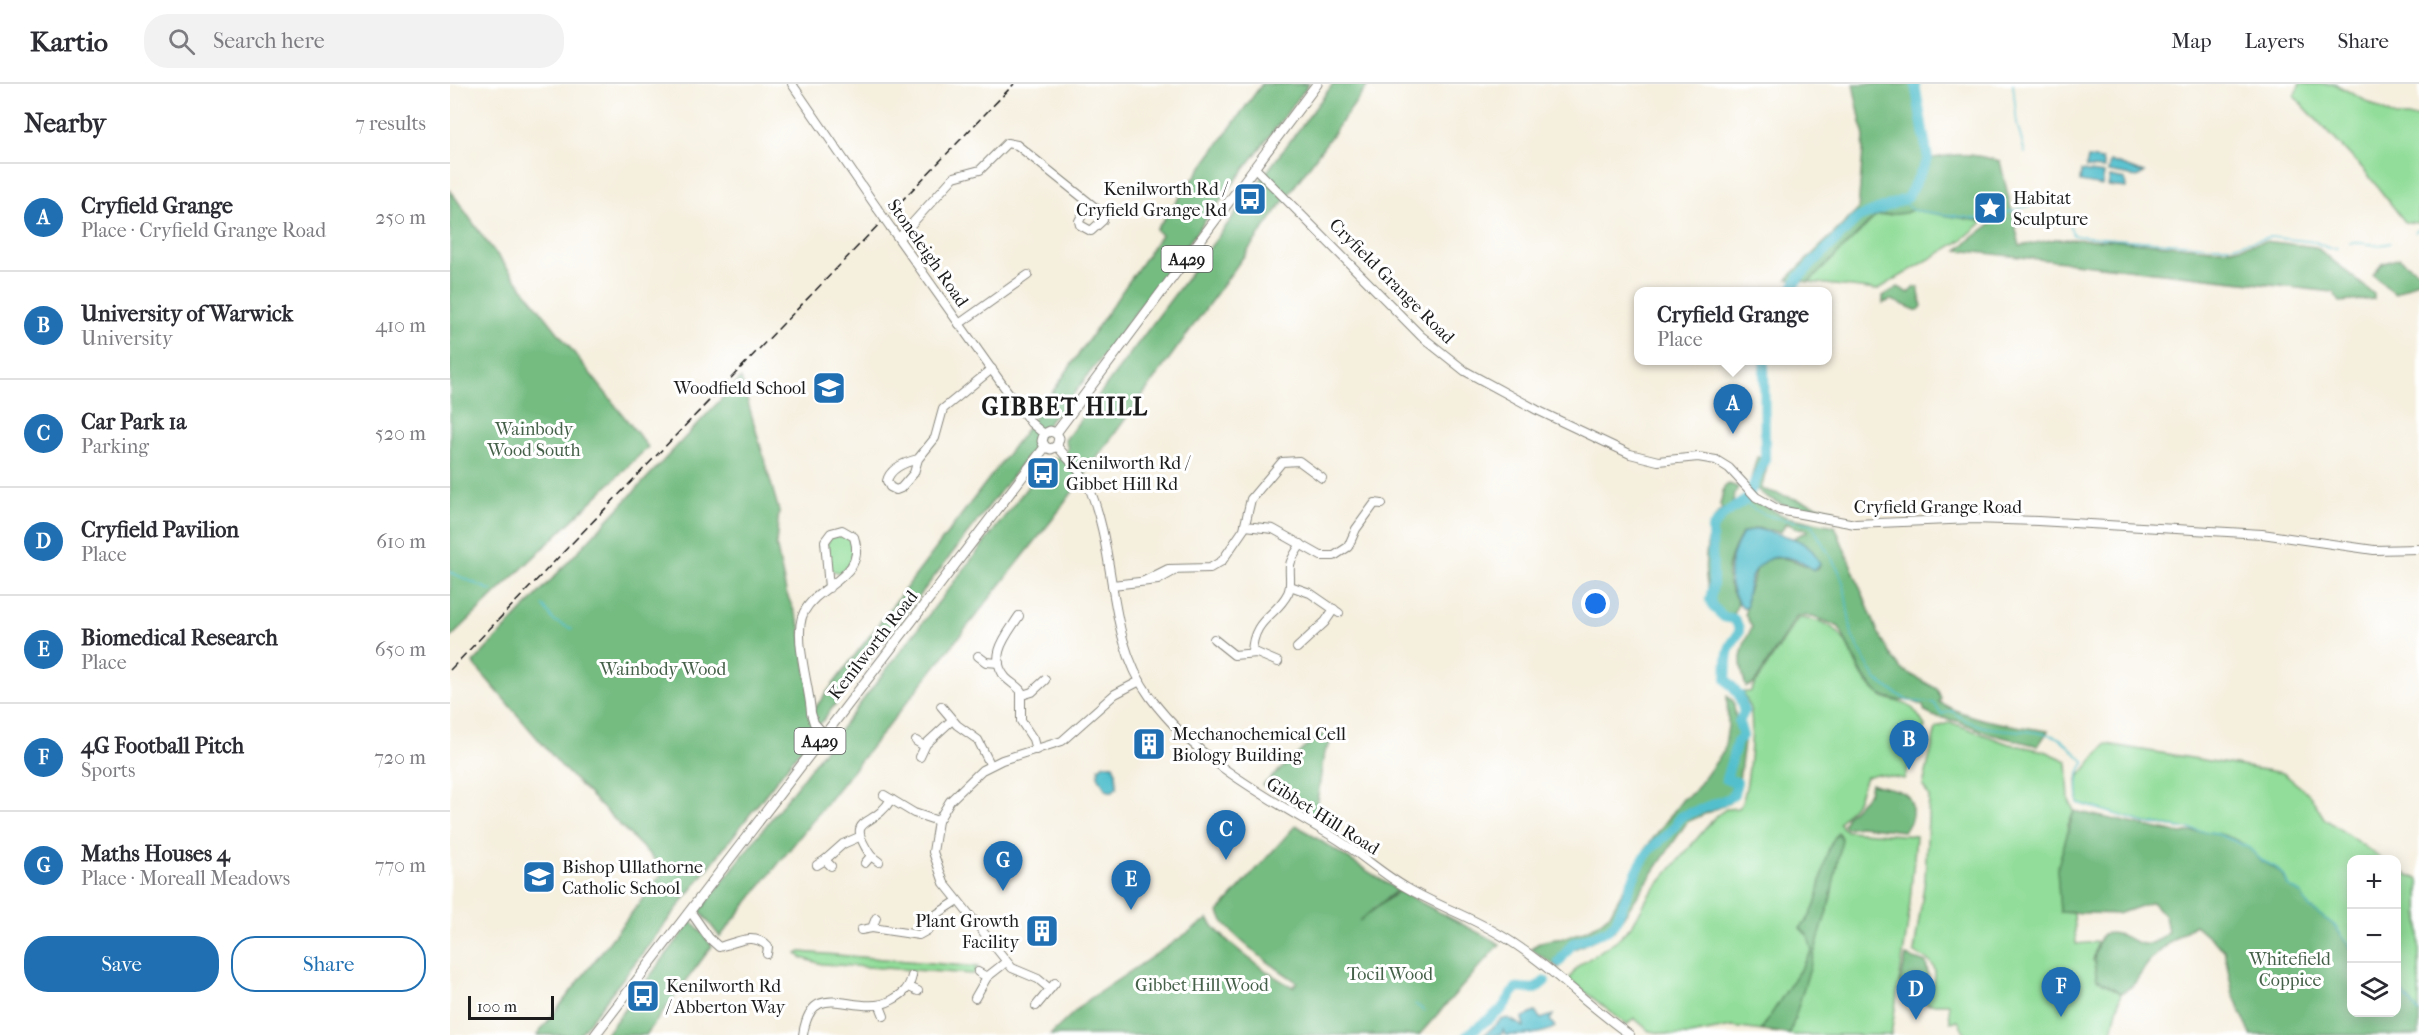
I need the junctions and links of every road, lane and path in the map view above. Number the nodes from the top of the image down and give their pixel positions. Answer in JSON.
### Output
{"nodes":[{"id":1,"x":792,"y":84,"type":"edge"},
{"id":2,"x":1317,"y":84,"type":"edge"},
{"id":3,"x":1255,"y":168,"type":"junction"},
{"id":4,"x":1089,"y":203,"type":"dead end"},
{"id":5,"x":899,"y":238,"type":"junction"},
{"id":6,"x":1028,"y":276,"type":"dead end"},
{"id":7,"x":959,"y":324,"type":"junction"},
{"id":8,"x":992,"y":369,"type":"junction"},
{"id":9,"x":1056,"y":433,"type":"junction"},
{"id":10,"x":1044,"y":434,"type":"junction"},
{"id":11,"x":1057,"y":446,"type":"junction"},
{"id":12,"x":1045,"y":447,"type":"junction"},
{"id":13,"x":918,"y":459,"type":"dead end"},
{"id":14,"x":1322,"y":478,"type":"dead end"},
{"id":15,"x":1376,"y":501,"type":"dead end"},
{"id":16,"x":1245,"y":526,"type":"junction"},
{"id":17,"x":1301,"y":544,"type":"junction"},
{"id":18,"x":2419,"y":549,"type":"edge"},
{"id":19,"x":1112,"y":585,"type":"junction"},
{"id":20,"x":1290,"y":586,"type":"junction"},
{"id":21,"x":829,"y":588,"type":"junction"},
{"id":22,"x":1020,"y":616,"type":"dead end"},
{"id":23,"x":1214,"y":639,"type":"dead end"},
{"id":24,"x":1297,"y":648,"type":"dead end"},
{"id":25,"x":1252,"y":652,"type":"junction"},
{"id":26,"x":978,"y":656,"type":"dead end"},
{"id":27,"x":1278,"y":662,"type":"dead end"},
{"id":28,"x":999,"y":663,"type":"junction"},
{"id":29,"x":1045,"y":680,"type":"dead end"},
{"id":30,"x":1140,"y":681,"type":"junction"},
{"id":31,"x":1022,"y":695,"type":"junction"},
{"id":32,"x":941,"y":706,"type":"dead end"},
{"id":33,"x":952,"y":720,"type":"junction"},
{"id":34,"x":825,"y":735,"type":"junction"},
{"id":35,"x":916,"y":741,"type":"dead end"},
{"id":36,"x":924,"y":746,"type":"junction"},
{"id":37,"x":1036,"y":750,"type":"junction"},
{"id":38,"x":920,"y":757,"type":"dead end"},
{"id":39,"x":990,"y":764,"type":"junction"},
{"id":40,"x":938,"y":821,"type":"junction"},
{"id":41,"x":859,"y":837,"type":"junction"},
{"id":42,"x":871,"y":856,"type":"junction"},
{"id":43,"x":879,"y":862,"type":"dead end"},
{"id":44,"x":865,"y":863,"type":"dead end"},
{"id":45,"x":824,"y":864,"type":"dead end"},
{"id":46,"x":957,"y":900,"type":"junction"},
{"id":47,"x":690,"y":910,"type":"junction"},
{"id":48,"x":876,"y":918,"type":"dead end"},
{"id":49,"x":872,"y":928,"type":"junction"},
{"id":50,"x":861,"y":930,"type":"dead end"},
{"id":51,"x":765,"y":943,"type":"junction"},
{"id":52,"x":776,"y":943,"type":"dead end"},
{"id":53,"x":767,"y":954,"type":"dead end"},
{"id":54,"x":1006,"y":962,"type":"junction"},
{"id":55,"x":978,"y":972,"type":"dead end"},
{"id":56,"x":912,"y":976,"type":"dead end"},
{"id":57,"x":987,"y":977,"type":"junction"},
{"id":58,"x":909,"y":987,"type":"junction"},
{"id":59,"x":918,"y":991,"type":"dead end"},
{"id":60,"x":975,"y":998,"type":"dead end"},
{"id":61,"x":880,"y":1006,"type":"junction"},
{"id":62,"x":1036,"y":1006,"type":"dead end"},
{"id":63,"x":884,"y":1016,"type":"dead end"},
{"id":64,"x":595,"y":1035,"type":"edge"},
{"id":65,"x":803,"y":1035,"type":"edge"},
{"id":66,"x":1630,"y":1035,"type":"edge"}],
"edges":[{"from":1,"to":5,"type":"street","name":"Stoneleigh Road","bridge":true},
{"from":2,"to":3,"type":"main road","number":"A429"},
{"from":3,"to":9,"type":"main road","number":"A429"},
{"from":3,"to":18,"type":"street","name":"Cryfield Grange Road"},
{"from":4,"to":5,"type":"street"},
{"from":5,"to":7,"type":"street","name":"Stoneleigh Road"},
{"from":6,"to":7,"type":"street"},
{"from":7,"to":8,"type":"street","name":"Stoneleigh Road"},
{"from":8,"to":10,"type":"street","name":"Stoneleigh Road"},
{"from":8,"to":13,"type":"street"},
{"from":9,"to":10,"type":"main road"},
{"from":9,"to":11,"type":"main road"},
{"from":10,"to":12,"type":"main road"},
{"from":11,"to":12,"type":"main road"},
{"from":11,"to":19,"type":"street","name":"Gibbet Hill Road"},
{"from":12,"to":34,"type":"main road","name":"Kenilworth Road","number":"A429"},
{"from":14,"to":16,"type":"street"},
{"from":15,"to":17,"type":"street"},
{"from":16,"to":17,"type":"street"},
{"from":16,"to":19,"type":"street"},
{"from":17,"to":20,"type":"street"},
{"from":19,"to":30,"type":"street","name":"Gibbet Hill Road"},
{"from":20,"to":24,"type":"street"},
{"from":20,"to":25,"type":"street"},
{"from":21,"to":21,"type":"street"},
{"from":21,"to":34,"type":"street"},
{"from":22,"to":28,"type":"street"},
{"from":23,"to":25,"type":"street"},
{"from":25,"to":27,"type":"street"},
{"from":26,"to":28,"type":"street"},
{"from":28,"to":31,"type":"street"},
{"from":29,"to":31,"type":"street"},
{"from":30,"to":37,"type":"street"},
{"from":30,"to":66,"type":"street","name":"Gibbet Hill Road"},
{"from":31,"to":37,"type":"street"},
{"from":32,"to":33,"type":"street"},
{"from":33,"to":36,"type":"street"},
{"from":33,"to":39,"type":"street"},
{"from":34,"to":47,"type":"main road","name":"Kenilworth Road","number":"A429"},
{"from":35,"to":36,"type":"street"},
{"from":36,"to":38,"type":"street"},
{"from":37,"to":39,"type":"street"},
{"from":39,"to":40,"type":"street"},
{"from":40,"to":41,"type":"street"},
{"from":40,"to":46,"type":"street"},
{"from":41,"to":42,"type":"street"},
{"from":41,"to":45,"type":"street"},
{"from":42,"to":43,"type":"street"},
{"from":42,"to":44,"type":"street"},
{"from":46,"to":49,"type":"street"},
{"from":46,"to":54,"type":"street"},
{"from":47,"to":51,"type":"street"},
{"from":47,"to":64,"type":"main road","name":"Kenilworth Road","number":"A429"},
{"from":48,"to":49,"type":"street"},
{"from":49,"to":50,"type":"street"},
{"from":51,"to":52,"type":"street"},
{"from":51,"to":53,"type":"street"},
{"from":54,"to":57,"type":"street"},
{"from":54,"to":62,"type":"street"},
{"from":55,"to":57,"type":"street"},
{"from":56,"to":58,"type":"street"},
{"from":57,"to":60,"type":"street"},
{"from":58,"to":59,"type":"street"},
{"from":58,"to":61,"type":"street"},
{"from":61,"to":63,"type":"street"},
{"from":61,"to":65,"type":"street"}]}
